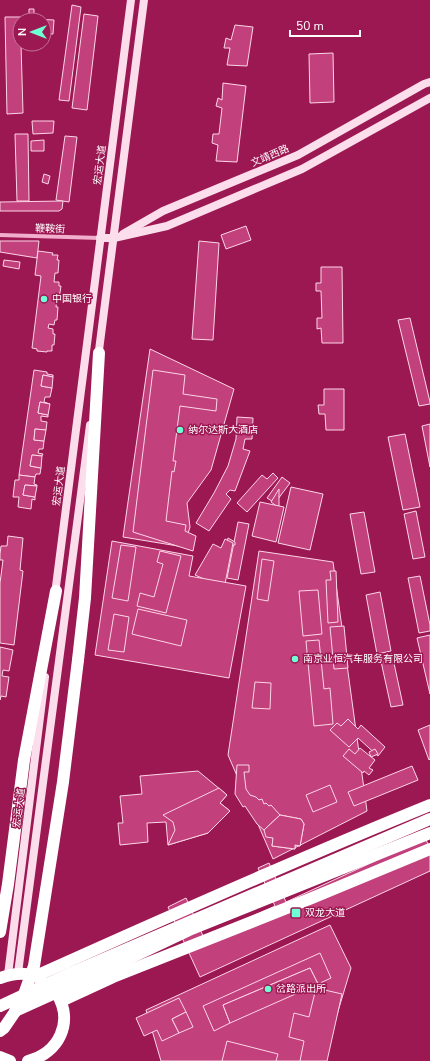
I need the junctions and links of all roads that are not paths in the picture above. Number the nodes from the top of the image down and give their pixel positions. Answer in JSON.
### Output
{"nodes":[{"id":1,"x":131,"y":0,"type":"edge"},
{"id":2,"x":144,"y":0,"type":"edge"},
{"id":3,"x":430,"y":82,"type":"edge"},
{"id":4,"x":430,"y":98,"type":"edge"},
{"id":5,"x":0,"y":235,"type":"edge"},
{"id":6,"x":100,"y":238,"type":"junction"},
{"id":7,"x":114,"y":238,"type":"junction"},
{"id":8,"x":99,"y":353,"type":"junction"},
{"id":9,"x":56,"y":591,"type":"junction"},
{"id":10,"x":430,"y":805,"type":"edge"},
{"id":11,"x":430,"y":819,"type":"edge"},
{"id":12,"x":430,"y":832,"type":"edge"},
{"id":13,"x":430,"y":849,"type":"edge"},
{"id":14,"x":0,"y":932,"type":"edge"},
{"id":15,"x":8,"y":975,"type":"edge"},
{"id":16,"x":36,"y":976,"type":"junction"},
{"id":17,"x":61,"y":1001,"type":"junction"},
{"id":18,"x":0,"y":1006,"type":"edge"},
{"id":19,"x":0,"y":1019,"type":"edge"},
{"id":20,"x":0,"y":1031,"type":"edge"},
{"id":21,"x":35,"y":1060,"type":"edge"}],
"edges":[{"from":1,"to":6,"type":"main road","name":"宏运大道"},
{"from":2,"to":7,"type":"main road","name":"宏运大道"},
{"from":3,"to":7,"type":"main road","name":"文靖西路"},
{"from":4,"to":7,"type":"main road","name":"文靖西路"},
{"from":5,"to":6,"type":"street","name":"鞭鞍街"},
{"from":6,"to":7,"type":"main road","name":"文靖西路"},
{"from":6,"to":9,"type":"main road","name":"宏运大道"},
{"from":7,"to":8,"type":"main road","name":"宏运大道"},
{"from":8,"to":15,"type":"main road","name":"宏运大道"},
{"from":8,"to":20,"type":"highway","bridge":true},
{"from":9,"to":14,"type":"highway"},
{"from":9,"to":15,"type":"main road","name":"宏运大道"},
{"from":10,"to":16,"type":"highway"},
{"from":11,"to":18,"type":"highway","bridge":true},
{"from":12,"to":19,"type":"highway","bridge":true},
{"from":13,"to":17,"type":"highway"},
{"from":15,"to":16,"type":"highway"},
{"from":16,"to":17,"type":"highway"},
{"from":17,"to":21,"type":"highway"}]}
